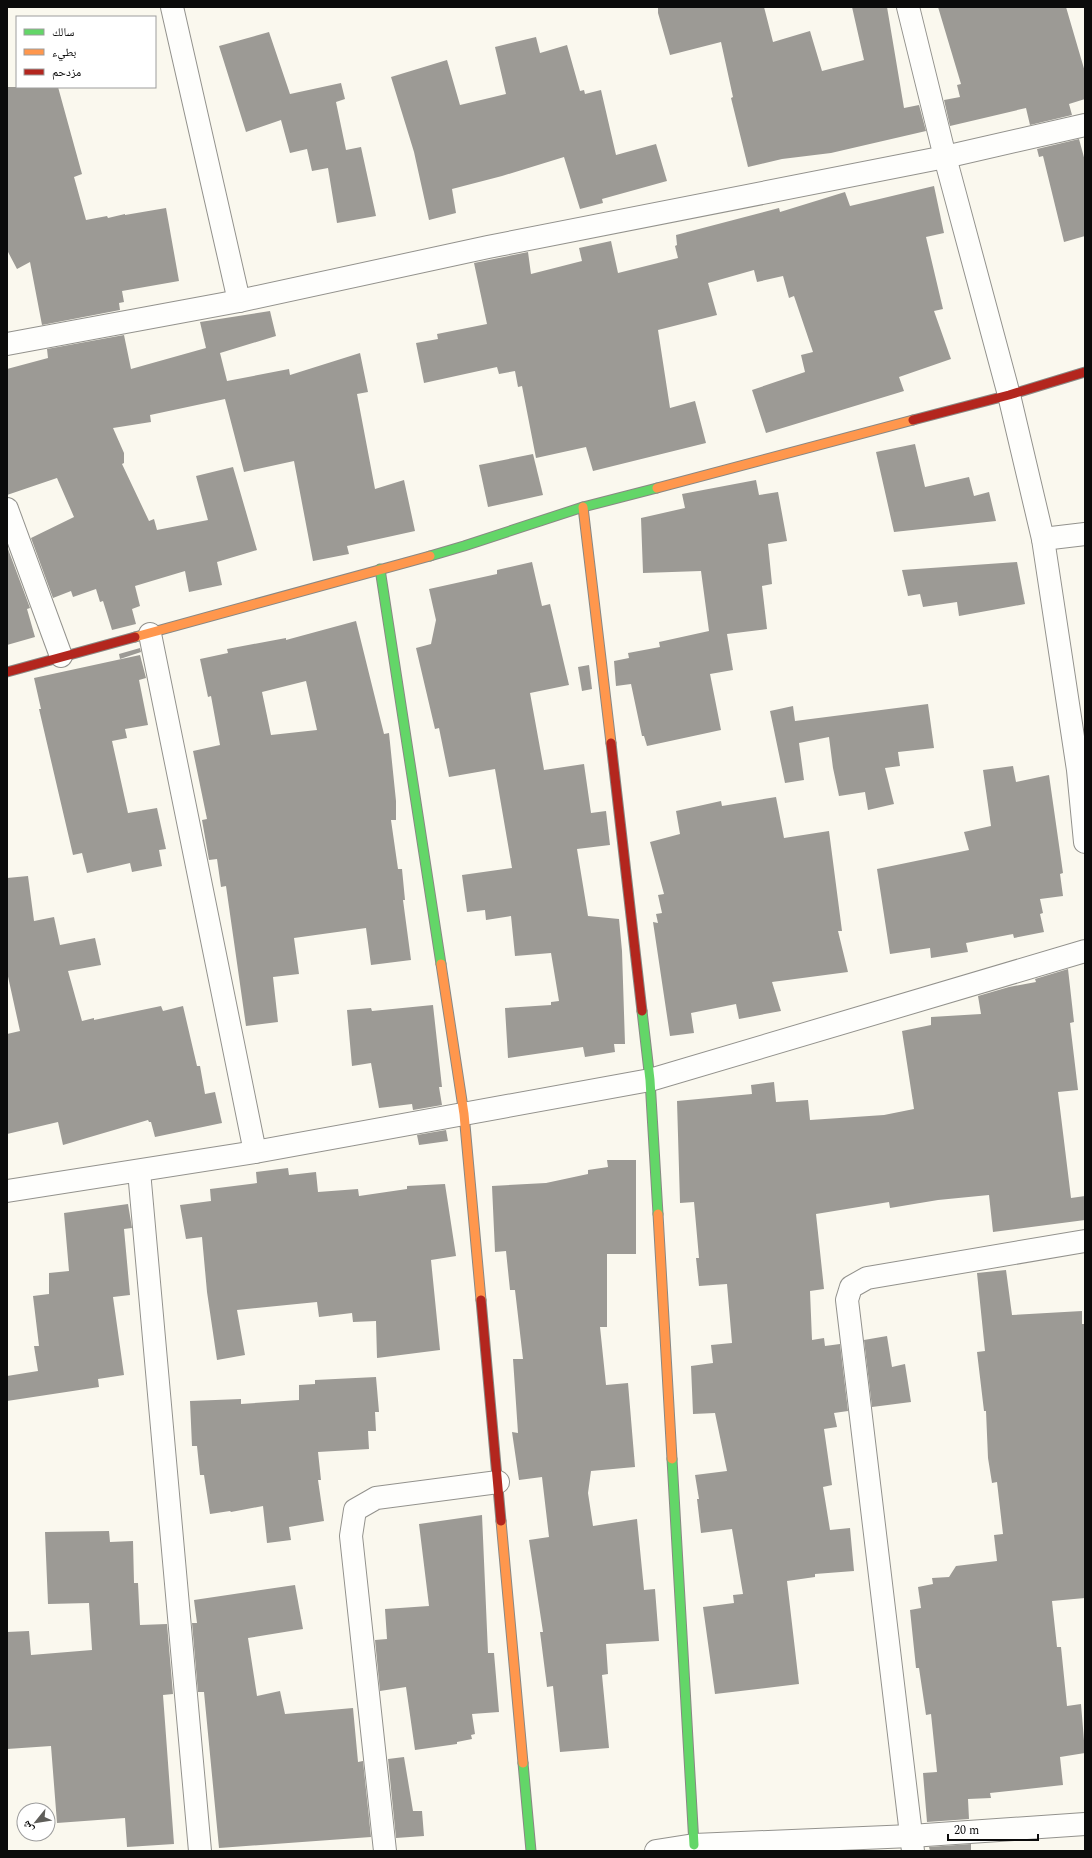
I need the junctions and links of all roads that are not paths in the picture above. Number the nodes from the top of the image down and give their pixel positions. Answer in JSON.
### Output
{"nodes":[{"id":1,"x":172,"y":7,"type":"edge"},
{"id":2,"x":908,"y":7,"type":"edge"},
{"id":3,"x":1085,"y":124,"type":"edge"},
{"id":4,"x":945,"y":157,"type":"junction"},
{"id":5,"x":239,"y":301,"type":"junction"},
{"id":6,"x":7,"y":344,"type":"edge"},
{"id":7,"x":1085,"y":372,"type":"edge"},
{"id":8,"x":1009,"y":395,"type":"junction"},
{"id":9,"x":583,"y":507,"type":"junction"},
{"id":10,"x":7,"y":509,"type":"edge"},
{"id":11,"x":1085,"y":534,"type":"edge"},
{"id":12,"x":1042,"y":539,"type":"junction"},
{"id":13,"x":380,"y":569,"type":"junction"},
{"id":14,"x":150,"y":634,"type":"junction"},
{"id":15,"x":61,"y":656,"type":"junction"},
{"id":16,"x":7,"y":672,"type":"edge"},
{"id":17,"x":1085,"y":842,"type":"edge"},
{"id":18,"x":1085,"y":951,"type":"edge"},
{"id":19,"x":650,"y":1080,"type":"junction"},
{"id":20,"x":464,"y":1114,"type":"junction"},
{"id":21,"x":255,"y":1152,"type":"junction"},
{"id":22,"x":139,"y":1171,"type":"junction"},
{"id":23,"x":7,"y":1191,"type":"edge"},
{"id":24,"x":1085,"y":1241,"type":"edge"},
{"id":25,"x":498,"y":1482,"type":"junction"},
{"id":26,"x":1085,"y":1824,"type":"edge"},
{"id":27,"x":912,"y":1843,"type":"edge"},
{"id":28,"x":694,"y":1846,"type":"junction"},
{"id":29,"x":200,"y":1851,"type":"edge"},
{"id":30,"x":385,"y":1851,"type":"edge"},
{"id":31,"x":531,"y":1851,"type":"edge"},
{"id":32,"x":656,"y":1851,"type":"edge"}],
"edges":[{"from":1,"to":5,"type":"street"},
{"from":2,"to":4,"type":"street"},
{"from":3,"to":4,"type":"street"},
{"from":4,"to":5,"type":"street"},
{"from":4,"to":8,"type":"street"},
{"from":5,"to":6,"type":"street"},
{"from":7,"to":8,"type":"street"},
{"from":8,"to":9,"type":"street"},
{"from":8,"to":12,"type":"street"},
{"from":9,"to":13,"type":"street"},
{"from":9,"to":19,"type":"street"},
{"from":10,"to":15,"type":"street"},
{"from":11,"to":12,"type":"street"},
{"from":12,"to":17,"type":"street"},
{"from":13,"to":14,"type":"street"},
{"from":13,"to":20,"type":"street"},
{"from":14,"to":15,"type":"street"},
{"from":14,"to":21,"type":"street"},
{"from":15,"to":16,"type":"street"},
{"from":18,"to":19,"type":"street"},
{"from":19,"to":20,"type":"street"},
{"from":19,"to":28,"type":"street"},
{"from":20,"to":21,"type":"street"},
{"from":20,"to":25,"type":"street"},
{"from":21,"to":22,"type":"street"},
{"from":22,"to":23,"type":"street"},
{"from":22,"to":29,"type":"street"},
{"from":24,"to":27,"type":"street"},
{"from":25,"to":30,"type":"street"},
{"from":25,"to":31,"type":"street"},
{"from":26,"to":27,"type":"street"},
{"from":27,"to":28,"type":"street"},
{"from":28,"to":32,"type":"street"}]}
